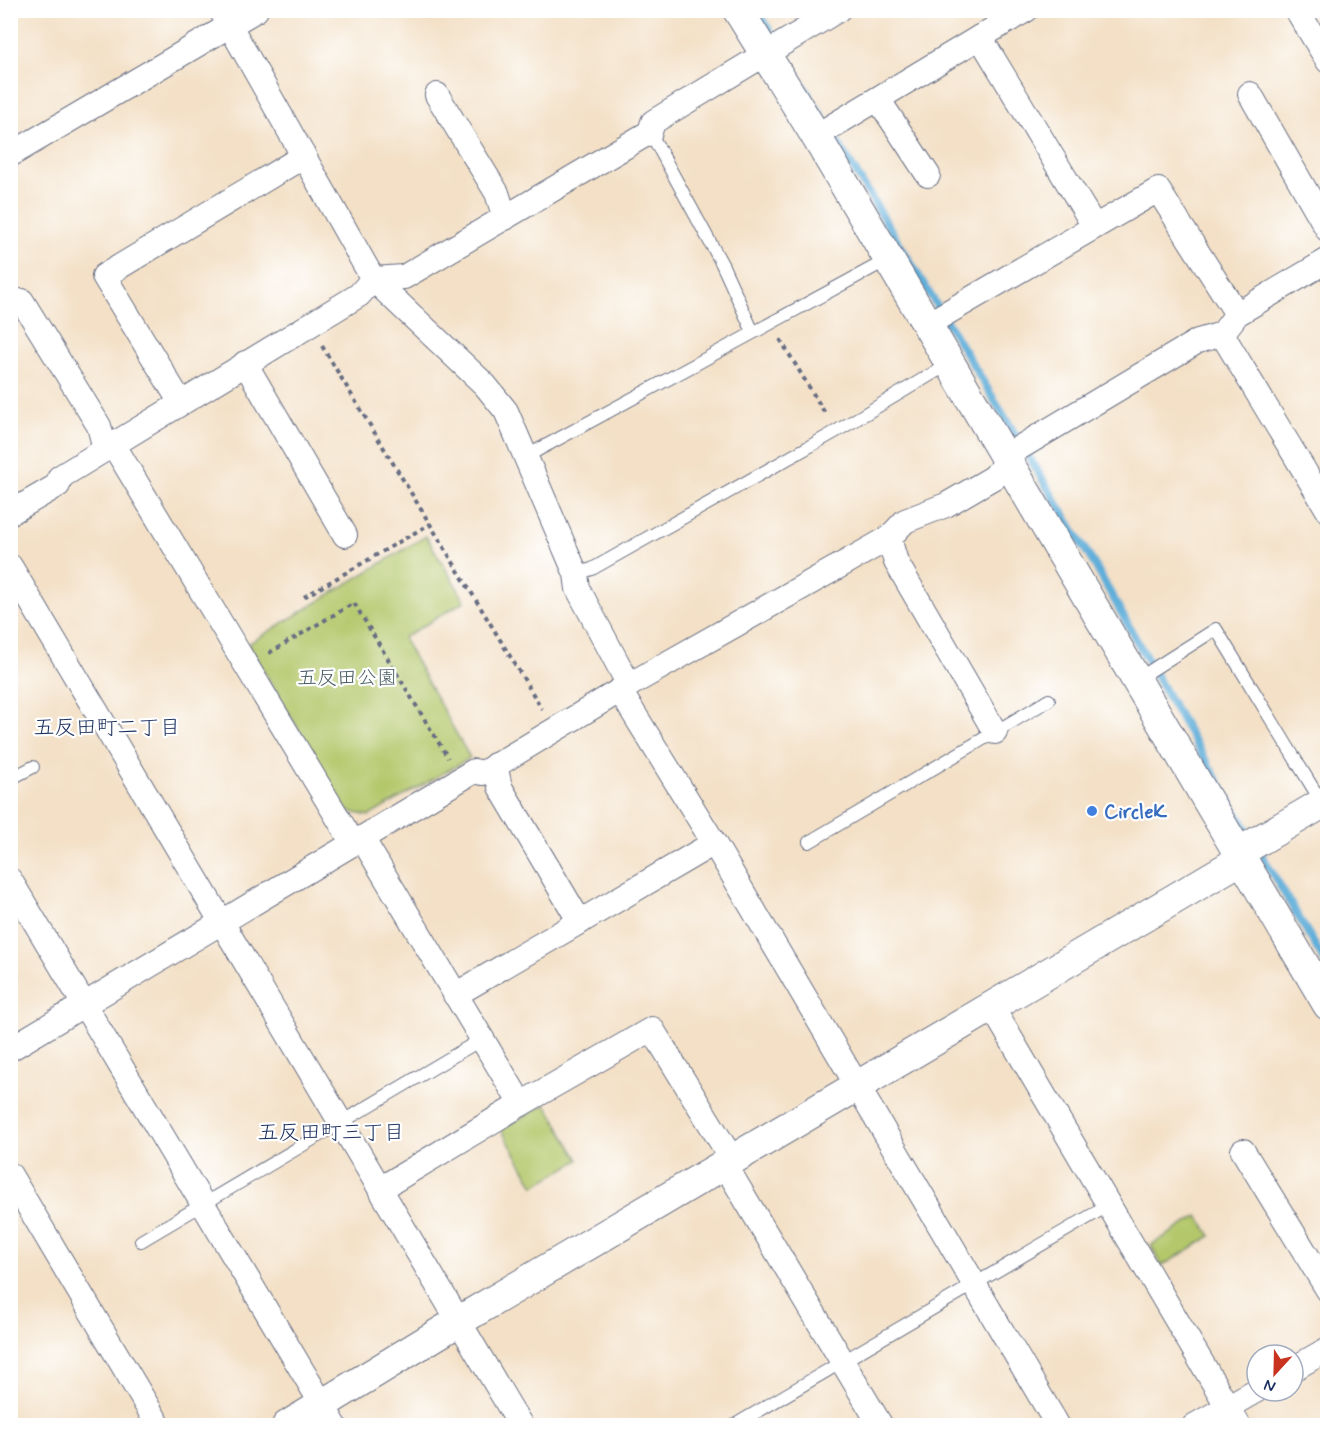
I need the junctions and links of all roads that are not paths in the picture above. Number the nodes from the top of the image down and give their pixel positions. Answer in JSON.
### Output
{"nodes":[{"id":1,"x":256,"y":10,"type":"edge"},
{"id":2,"x":738,"y":10,"type":"edge"},
{"id":3,"x":838,"y":10,"type":"edge"},
{"id":4,"x":1026,"y":10,"type":"edge"},
{"id":5,"x":1297,"y":10,"type":"edge"},
{"id":6,"x":226,"y":18,"type":"edge"},
{"id":7,"x":980,"y":38,"type":"junction"},
{"id":8,"x":774,"y":49,"type":"junction"},
{"id":9,"x":1328,"y":61,"type":"edge"},
{"id":10,"x":1250,"y":94,"type":"dead end"},
{"id":11,"x":437,"y":95,"type":"dead end"},
{"id":12,"x":878,"y":99,"type":"junction"},
{"id":13,"x":824,"y":131,"type":"junction"},
{"id":14,"x":650,"y":132,"type":"junction"},
{"id":15,"x":10,"y":155,"type":"edge"},
{"id":16,"x":304,"y":156,"type":"junction"},
{"id":17,"x":928,"y":175,"type":"dead end"},
{"id":18,"x":505,"y":218,"type":"junction"},
{"id":19,"x":1094,"y":226,"type":"junction"},
{"id":20,"x":1328,"y":230,"type":"edge"},
{"id":21,"x":887,"y":260,"type":"junction"},
{"id":22,"x":1328,"y":260,"type":"edge"},
{"id":23,"x":373,"y":279,"type":"junction"},
{"id":24,"x":22,"y":301,"type":"dead end"},
{"id":25,"x":1237,"y":314,"type":"junction"},
{"id":26,"x":930,"y":323,"type":"junction"},
{"id":27,"x":753,"y":333,"type":"junction"},
{"id":28,"x":1222,"y":334,"type":"junction"},
{"id":29,"x":244,"y":363,"type":"junction"},
{"id":30,"x":950,"y":363,"type":"junction"},
{"id":31,"x":181,"y":403,"type":"junction"},
{"id":32,"x":109,"y":446,"type":"junction"},
{"id":33,"x":1016,"y":450,"type":"junction"},
{"id":34,"x":525,"y":457,"type":"junction"},
{"id":35,"x":1328,"y":510,"type":"edge"},
{"id":36,"x":10,"y":513,"type":"edge"},
{"id":37,"x":345,"y":535,"type":"dead end"},
{"id":38,"x":889,"y":538,"type":"junction"},
{"id":39,"x":10,"y":566,"type":"edge"},
{"id":40,"x":576,"y":574,"type":"junction"},
{"id":41,"x":1147,"y":673,"type":"junction"},
{"id":42,"x":625,"y":688,"type":"junction"},
{"id":43,"x":1049,"y":700,"type":"dead end"},
{"id":44,"x":995,"y":732,"type":"junction"},
{"id":45,"x":495,"y":765,"type":"junction"},
{"id":46,"x":33,"y":767,"type":"dead end"},
{"id":47,"x":10,"y":779,"type":"edge"},
{"id":48,"x":1325,"y":801,"type":"edge"},
{"id":49,"x":357,"y":840,"type":"junction"},
{"id":50,"x":809,"y":842,"type":"dead end"},
{"id":51,"x":714,"y":843,"type":"junction"},
{"id":52,"x":1248,"y":849,"type":"junction"},
{"id":53,"x":10,"y":880,"type":"edge"},
{"id":54,"x":223,"y":921,"type":"junction"},
{"id":55,"x":580,"y":922,"type":"junction"},
{"id":56,"x":455,"y":995,"type":"junction"},
{"id":57,"x":1325,"y":996,"type":"edge"},
{"id":58,"x":85,"y":1006,"type":"junction"},
{"id":59,"x":992,"y":1007,"type":"junction"},
{"id":60,"x":482,"y":1039,"type":"junction"},
{"id":61,"x":10,"y":1049,"type":"edge"},
{"id":62,"x":857,"y":1088,"type":"junction"},
{"id":63,"x":521,"y":1104,"type":"junction"},
{"id":64,"x":340,"y":1123,"type":"junction"},
{"id":65,"x":1243,"y":1151,"type":"dead end"},
{"id":66,"x":729,"y":1163,"type":"junction"},
{"id":67,"x":10,"y":1175,"type":"edge"},
{"id":68,"x":380,"y":1189,"type":"junction"},
{"id":69,"x":204,"y":1204,"type":"junction"},
{"id":70,"x":1109,"y":1205,"type":"junction"},
{"id":71,"x":141,"y":1241,"type":"dead end"},
{"id":72,"x":974,"y":1285,"type":"junction"},
{"id":73,"x":1328,"y":1290,"type":"edge"},
{"id":74,"x":459,"y":1321,"type":"junction"},
{"id":75,"x":1328,"y":1348,"type":"edge"},
{"id":76,"x":843,"y":1361,"type":"junction"},
{"id":77,"x":1305,"y":1362,"type":"edge"},
{"id":78,"x":1245,"y":1403,"type":"edge"},
{"id":79,"x":329,"y":1415,"type":"edge"},
{"id":80,"x":1233,"y":1416,"type":"edge"},
{"id":81,"x":159,"y":1425,"type":"edge"},
{"id":82,"x":287,"y":1425,"type":"edge"},
{"id":83,"x":521,"y":1425,"type":"edge"},
{"id":84,"x":733,"y":1425,"type":"edge"},
{"id":85,"x":881,"y":1425,"type":"edge"},
{"id":86,"x":1058,"y":1425,"type":"edge"},
{"id":87,"x":1194,"y":1425,"type":"edge"}],
"edges":[{"from":1,"to":6,"type":"street"},
{"from":2,"to":8,"type":"street"},
{"from":3,"to":8,"type":"street"},
{"from":4,"to":7,"type":"street"},
{"from":5,"to":9,"type":"street"},
{"from":6,"to":15,"type":"street"},
{"from":6,"to":16,"type":"street"},
{"from":7,"to":12,"type":"street"},
{"from":7,"to":19,"type":"street"},
{"from":8,"to":13,"type":"street"},
{"from":8,"to":14,"type":"street"},
{"from":10,"to":20,"type":"street"},
{"from":11,"to":18,"type":"street"},
{"from":12,"to":13,"type":"street"},
{"from":12,"to":17,"type":"street"},
{"from":13,"to":21,"type":"street"},
{"from":14,"to":18,"type":"street"},
{"from":14,"to":27,"type":"lane"},
{"from":16,"to":23,"type":"street"},
{"from":16,"to":31,"type":"street"},
{"from":18,"to":23,"type":"street"},
{"from":19,"to":25,"type":"street"},
{"from":19,"to":26,"type":"street"},
{"from":21,"to":26,"type":"street"},
{"from":21,"to":27,"type":"lane"},
{"from":22,"to":25,"type":"street"},
{"from":23,"to":29,"type":"street"},
{"from":23,"to":34,"type":"street"},
{"from":24,"to":32,"type":"street"},
{"from":25,"to":28,"type":"street"},
{"from":26,"to":30,"type":"street"},
{"from":27,"to":34,"type":"lane"},
{"from":28,"to":33,"type":"street"},
{"from":28,"to":35,"type":"street"},
{"from":29,"to":31,"type":"street"},
{"from":29,"to":37,"type":"street"},
{"from":30,"to":33,"type":"street"},
{"from":30,"to":40,"type":"lane"},
{"from":31,"to":32,"type":"street"},
{"from":32,"to":36,"type":"street"},
{"from":32,"to":49,"type":"street"},
{"from":33,"to":38,"type":"street"},
{"from":33,"to":41,"type":"street"},
{"from":34,"to":40,"type":"street"},
{"from":38,"to":42,"type":"street"},
{"from":38,"to":44,"type":"street"},
{"from":39,"to":54,"type":"street"},
{"from":40,"to":42,"type":"street"},
{"from":41,"to":48,"type":"lane"},
{"from":41,"to":52,"type":"street"},
{"from":42,"to":45,"type":"street"},
{"from":42,"to":51,"type":"street"},
{"from":43,"to":44,"type":"lane"},
{"from":44,"to":50,"type":"lane"},
{"from":45,"to":49,"type":"street"},
{"from":45,"to":55,"type":"street"},
{"from":46,"to":47,"type":"lane"},
{"from":48,"to":52,"type":"street"},
{"from":49,"to":54,"type":"street"},
{"from":49,"to":56,"type":"street"},
{"from":51,"to":55,"type":"street"},
{"from":51,"to":62,"type":"street"},
{"from":52,"to":57,"type":"street"},
{"from":52,"to":59,"type":"street"},
{"from":53,"to":58,"type":"street"},
{"from":54,"to":58,"type":"street"},
{"from":54,"to":64,"type":"street"},
{"from":55,"to":56,"type":"street"},
{"from":56,"to":60,"type":"street"},
{"from":58,"to":61,"type":"street"},
{"from":58,"to":69,"type":"street"},
{"from":59,"to":62,"type":"street"},
{"from":59,"to":70,"type":"street"},
{"from":60,"to":63,"type":"street"},
{"from":60,"to":64,"type":"lane"},
{"from":62,"to":66,"type":"street"},
{"from":62,"to":72,"type":"street"},
{"from":63,"to":66,"type":"street"},
{"from":63,"to":68,"type":"street"},
{"from":64,"to":68,"type":"street"},
{"from":64,"to":69,"type":"lane"},
{"from":65,"to":73,"type":"street"},
{"from":66,"to":74,"type":"street"},
{"from":66,"to":76,"type":"street"},
{"from":67,"to":81,"type":"street"},
{"from":68,"to":74,"type":"street"},
{"from":69,"to":71,"type":"lane"},
{"from":69,"to":79,"type":"street"},
{"from":70,"to":72,"type":"lane"},
{"from":70,"to":80,"type":"street"},
{"from":72,"to":76,"type":"lane"},
{"from":72,"to":86,"type":"street"},
{"from":74,"to":79,"type":"street"},
{"from":74,"to":83,"type":"street"},
{"from":75,"to":77,"type":"street"},
{"from":76,"to":84,"type":"lane"},
{"from":76,"to":85,"type":"street"},
{"from":78,"to":80,"type":"street"},
{"from":79,"to":82,"type":"street"},
{"from":80,"to":87,"type":"street"}]}
